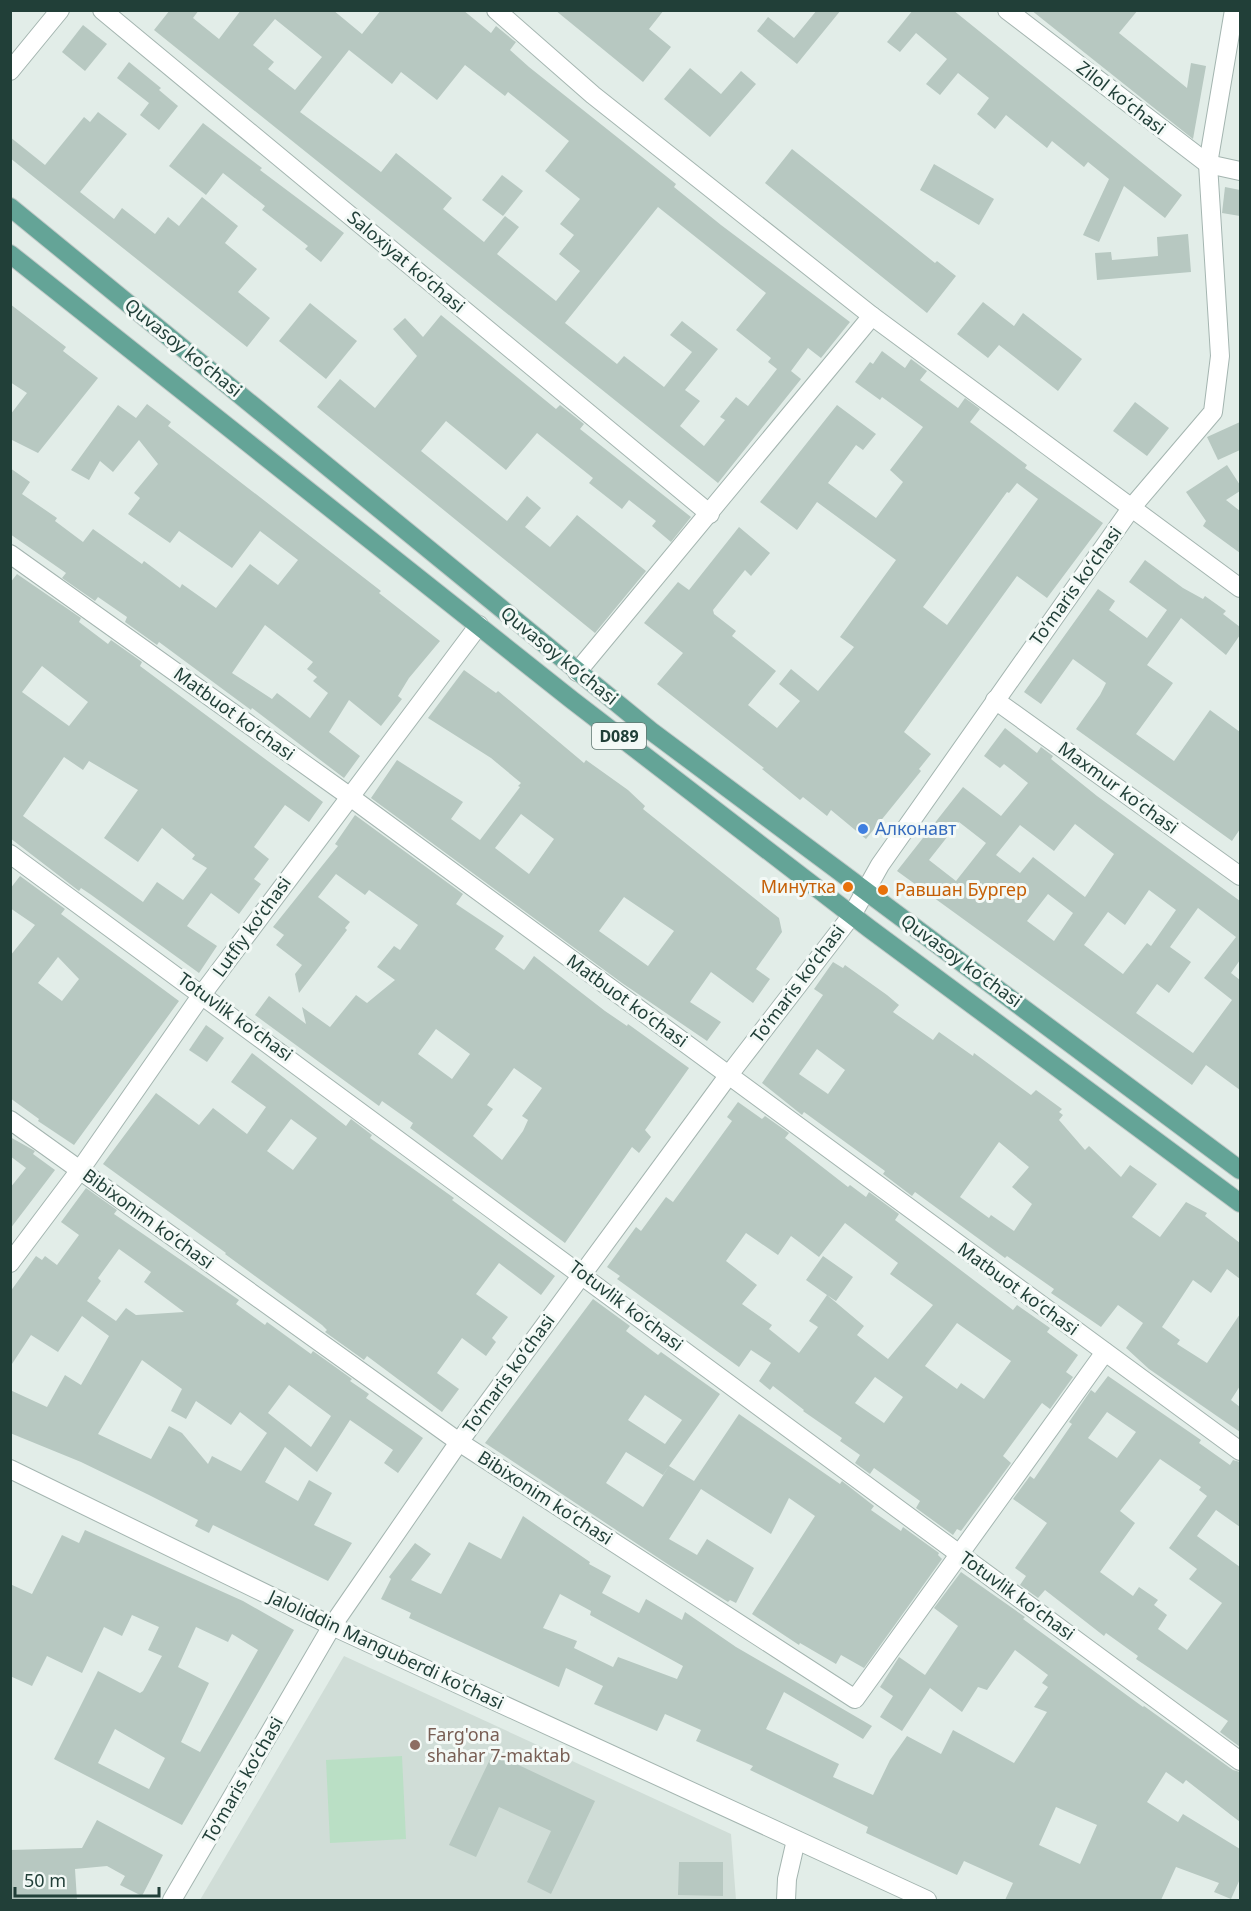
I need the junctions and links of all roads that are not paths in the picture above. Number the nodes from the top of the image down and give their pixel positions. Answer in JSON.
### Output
{"nodes":[{"id":1,"x":60,"y":10,"type":"edge"},
{"id":2,"x":102,"y":10,"type":"edge"},
{"id":3,"x":496,"y":10,"type":"edge"},
{"id":4,"x":1008,"y":10,"type":"edge"},
{"id":5,"x":1234,"y":10,"type":"edge"},
{"id":6,"x":10,"y":71,"type":"edge"},
{"id":7,"x":1208,"y":164,"type":"junction"},
{"id":8,"x":1240,"y":171,"type":"edge"},
{"id":9,"x":10,"y":207,"type":"edge"},
{"id":10,"x":10,"y":254,"type":"edge"},
{"id":11,"x":872,"y":316,"type":"junction"},
{"id":12,"x":1132,"y":507,"type":"junction"},
{"id":13,"x":710,"y":514,"type":"junction"},
{"id":14,"x":10,"y":554,"type":"edge"},
{"id":15,"x":1240,"y":588,"type":"edge"},
{"id":16,"x":479,"y":625,"type":"junction"},
{"id":17,"x":577,"y":672,"type":"junction"},
{"id":18,"x":995,"y":700,"type":"junction"},
{"id":19,"x":349,"y":796,"type":"junction"},
{"id":20,"x":10,"y":854,"type":"edge"},
{"id":21,"x":1240,"y":876,"type":"edge"},
{"id":22,"x":865,"y":890,"type":"junction"},
{"id":23,"x":852,"y":915,"type":"junction"},
{"id":24,"x":203,"y":993,"type":"junction"},
{"id":25,"x":728,"y":1076,"type":"junction"},
{"id":26,"x":10,"y":1120,"type":"edge"},
{"id":27,"x":80,"y":1170,"type":"junction"},
{"id":28,"x":1240,"y":1170,"type":"edge"},
{"id":29,"x":1240,"y":1203,"type":"edge"},
{"id":30,"x":10,"y":1263,"type":"edge"},
{"id":31,"x":583,"y":1273,"type":"junction"},
{"id":32,"x":1105,"y":1352,"type":"junction"},
{"id":33,"x":459,"y":1442,"type":"junction"},
{"id":34,"x":1240,"y":1451,"type":"edge"},
{"id":35,"x":10,"y":1469,"type":"edge"},
{"id":36,"x":958,"y":1553,"type":"junction"},
{"id":37,"x":332,"y":1626,"type":"junction"},
{"id":38,"x":1240,"y":1761,"type":"edge"},
{"id":39,"x":796,"y":1839,"type":"junction"},
{"id":40,"x":172,"y":1900,"type":"edge"},
{"id":41,"x":786,"y":1900,"type":"edge"},
{"id":42,"x":927,"y":1900,"type":"edge"}],
"edges":[{"from":1,"to":6,"type":"street"},
{"from":2,"to":13,"type":"street","name":"Saloxiyat koʻchasi"},
{"from":3,"to":11,"type":"street"},
{"from":4,"to":7,"type":"street","name":"Zilol koʻchasi"},
{"from":5,"to":7,"type":"street","name":"Toʻmaris koʻchasi"},
{"from":7,"to":8,"type":"street","name":"Zilol koʻchasi"},
{"from":7,"to":12,"type":"street","name":"Toʻmaris koʻchasi"},
{"from":9,"to":17,"type":"main road","name":"Quvasoy koʻchasi"},
{"from":10,"to":16,"type":"main road","name":"Quvasoy koʻchasi","number":"D089"},
{"from":11,"to":12,"type":"street"},
{"from":11,"to":13,"type":"street"},
{"from":12,"to":15,"type":"street"},
{"from":12,"to":18,"type":"street","name":"Toʻmaris koʻchasi"},
{"from":13,"to":17,"type":"street"},
{"from":14,"to":19,"type":"street","name":"Matbuot koʻchasi"},
{"from":16,"to":19,"type":"street","name":"Lutfiy koʻchasi"},
{"from":16,"to":23,"type":"main road","name":"Quvasoy koʻchasi","number":"D089"},
{"from":17,"to":22,"type":"main road","name":"Quvasoy koʻchasi","number":"D089"},
{"from":18,"to":21,"type":"street","name":"Maxmur koʻchasi"},
{"from":18,"to":22,"type":"street","name":"Toʻmaris koʻchasi"},
{"from":19,"to":24,"type":"street","name":"Lutfiy koʻchasi"},
{"from":19,"to":25,"type":"street","name":"Matbuot koʻchasi"},
{"from":20,"to":24,"type":"street","name":"Totuvlik koʻchasi"},
{"from":22,"to":23,"type":"street","name":"Toʻmaris koʻchasi"},
{"from":22,"to":28,"type":"main road","name":"Quvasoy koʻchasi","number":"D089"},
{"from":23,"to":25,"type":"street","name":"Toʻmaris koʻchasi"},
{"from":23,"to":29,"type":"main road","name":"Quvasoy koʻchasi","number":"D089"},
{"from":24,"to":27,"type":"street","name":"Lutfiy koʻchasi"},
{"from":24,"to":31,"type":"street","name":"Totuvlik koʻchasi"},
{"from":25,"to":31,"type":"street","name":"Toʻmaris koʻchasi"},
{"from":25,"to":32,"type":"street","name":"Matbuot koʻchasi"},
{"from":26,"to":27,"type":"street","name":"Bibixonim koʻchasi"},
{"from":27,"to":30,"type":"street","name":"Lutfiy koʻchasi"},
{"from":27,"to":33,"type":"street","name":"Bibixonim koʻchasi"},
{"from":31,"to":33,"type":"street","name":"Toʻmaris koʻchasi"},
{"from":31,"to":36,"type":"street","name":"Totuvlik koʻchasi"},
{"from":32,"to":34,"type":"street","name":"Matbuot koʻchasi"},
{"from":32,"to":36,"type":"street"},
{"from":33,"to":36,"type":"street","name":"Bibixonim koʻchasi"},
{"from":33,"to":37,"type":"street","name":"Toʻmaris koʻchasi"},
{"from":35,"to":37,"type":"street","name":"Jaloliddin Manguberdi ko'chasi"},
{"from":36,"to":38,"type":"street","name":"Totuvlik koʻchasi"},
{"from":37,"to":39,"type":"street","name":"Jaloliddin Manguberdi ko'chasi"},
{"from":37,"to":40,"type":"street","name":"Toʻmaris koʻchasi"},
{"from":39,"to":41,"type":"street"},
{"from":39,"to":42,"type":"street","name":"Jaloliddin Manguberdi ko'chasi"}]}
